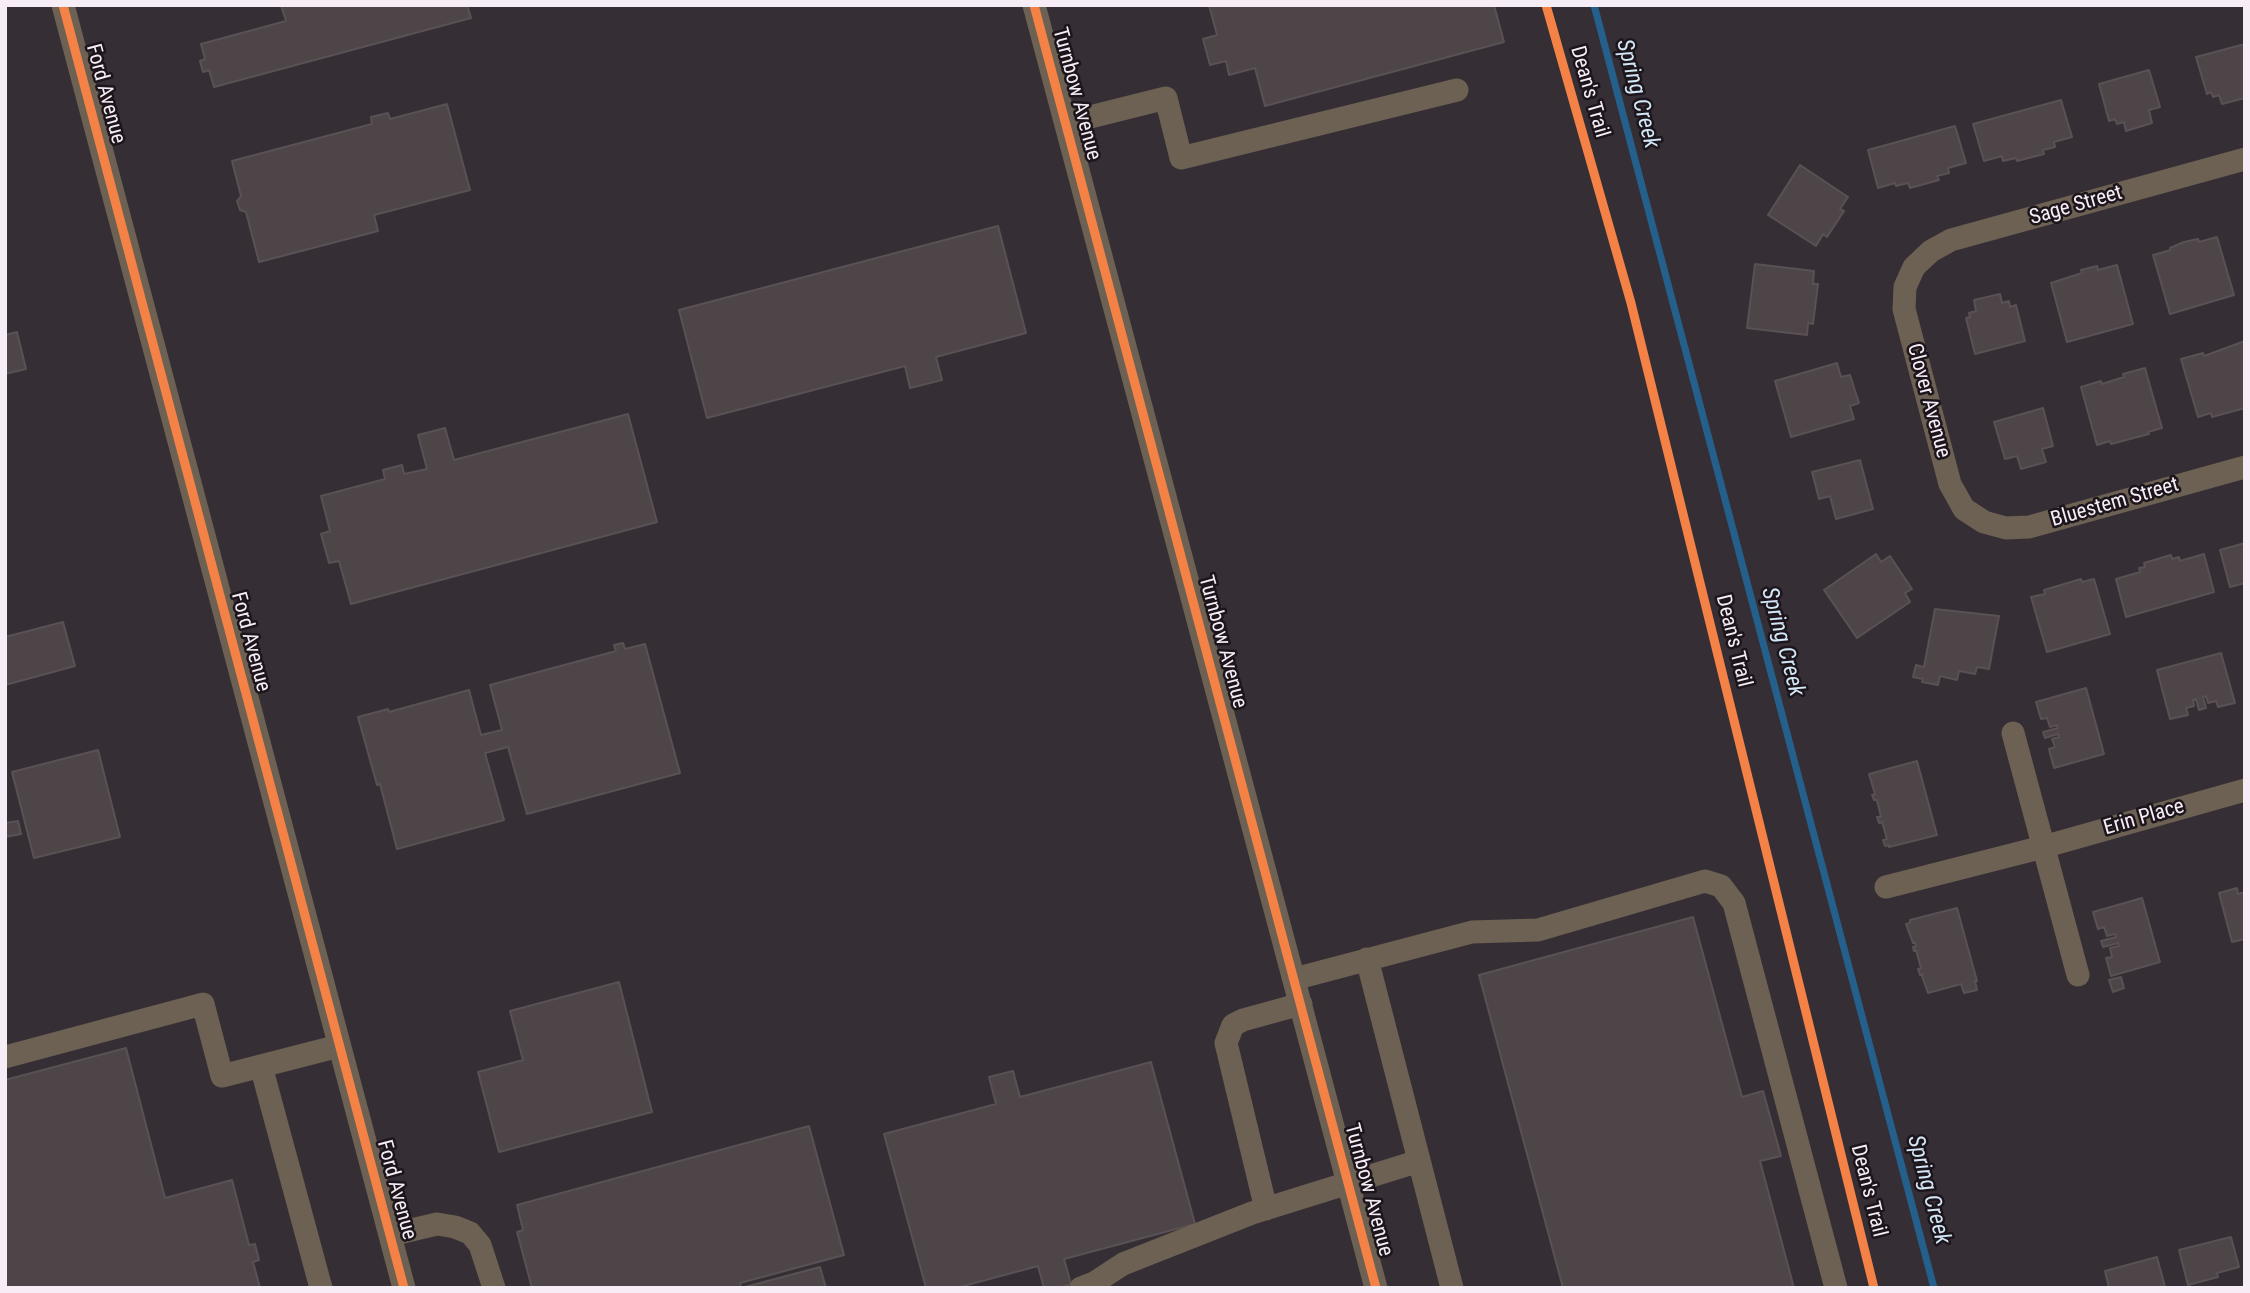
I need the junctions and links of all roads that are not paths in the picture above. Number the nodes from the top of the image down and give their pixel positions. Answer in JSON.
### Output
{"nodes":[{"id":1,"x":63,"y":5,"type":"edge"},
{"id":2,"x":1034,"y":5,"type":"edge"},
{"id":3,"x":1457,"y":90,"type":"dead end"},
{"id":4,"x":1066,"y":123,"type":"junction"},
{"id":5,"x":2245,"y":159,"type":"edge"},
{"id":6,"x":1914,"y":267,"type":"joint"},
{"id":7,"x":2245,"y":467,"type":"edge"},
{"id":8,"x":1984,"y":522,"type":"joint"},
{"id":9,"x":2012,"y":733,"type":"dead end"},
{"id":10,"x":2245,"y":790,"type":"edge"},
{"id":11,"x":2043,"y":847,"type":"junction"},
{"id":12,"x":1886,"y":887,"type":"dead end"},
{"id":13,"x":1367,"y":959,"type":"junction"},
{"id":14,"x":2078,"y":975,"type":"dead end"},
{"id":15,"x":1294,"y":979,"type":"junction"},
{"id":16,"x":1301,"y":1004,"type":"junction"},
{"id":17,"x":339,"y":1046,"type":"junction"},
{"id":18,"x":5,"y":1057,"type":"edge"},
{"id":19,"x":261,"y":1066,"type":"junction"},
{"id":20,"x":1419,"y":1161,"type":"junction"},
{"id":21,"x":1348,"y":1182,"type":"junction"},
{"id":22,"x":1266,"y":1209,"type":"junction"},
{"id":23,"x":390,"y":1235,"type":"junction"},
{"id":24,"x":321,"y":1288,"type":"edge"},
{"id":25,"x":404,"y":1288,"type":"edge"},
{"id":26,"x":494,"y":1288,"type":"edge"},
{"id":27,"x":1081,"y":1288,"type":"edge"},
{"id":28,"x":1376,"y":1288,"type":"edge"},
{"id":29,"x":1452,"y":1288,"type":"edge"},
{"id":30,"x":1836,"y":1288,"type":"edge"}],
"edges":[{"from":1,"to":17,"type":"street","name":"Ford Avenue"},
{"from":2,"to":4,"type":"street","name":"Turnbow Avenue"},
{"from":3,"to":4,"type":"street"},
{"from":4,"to":15,"type":"street","name":"Turnbow Avenue"},
{"from":5,"to":6,"type":"street","name":"Sage Street"},
{"from":6,"to":8,"type":"street","name":"Clover Avenue"},
{"from":7,"to":8,"type":"street","name":"Bluestem Street"},
{"from":9,"to":11,"type":"street"},
{"from":10,"to":11,"type":"street","name":"Erin Place"},
{"from":11,"to":12,"type":"street","name":"Erin Place"},
{"from":11,"to":14,"type":"street"},
{"from":13,"to":15,"type":"street"},
{"from":13,"to":20,"type":"street"},
{"from":13,"to":30,"type":"street"},
{"from":15,"to":16,"type":"street","name":"Turnbow Avenue"},
{"from":16,"to":21,"type":"street","name":"Turnbow Avenue"},
{"from":16,"to":22,"type":"street"},
{"from":17,"to":19,"type":"street"},
{"from":17,"to":23,"type":"street","name":"Ford Avenue"},
{"from":18,"to":19,"type":"street"},
{"from":19,"to":24,"type":"street"},
{"from":20,"to":21,"type":"street"},
{"from":20,"to":29,"type":"street"},
{"from":21,"to":22,"type":"street"},
{"from":21,"to":28,"type":"street","name":"Turnbow Avenue"},
{"from":22,"to":27,"type":"street"},
{"from":23,"to":25,"type":"street","name":"Ford Avenue"},
{"from":23,"to":26,"type":"street"}]}
